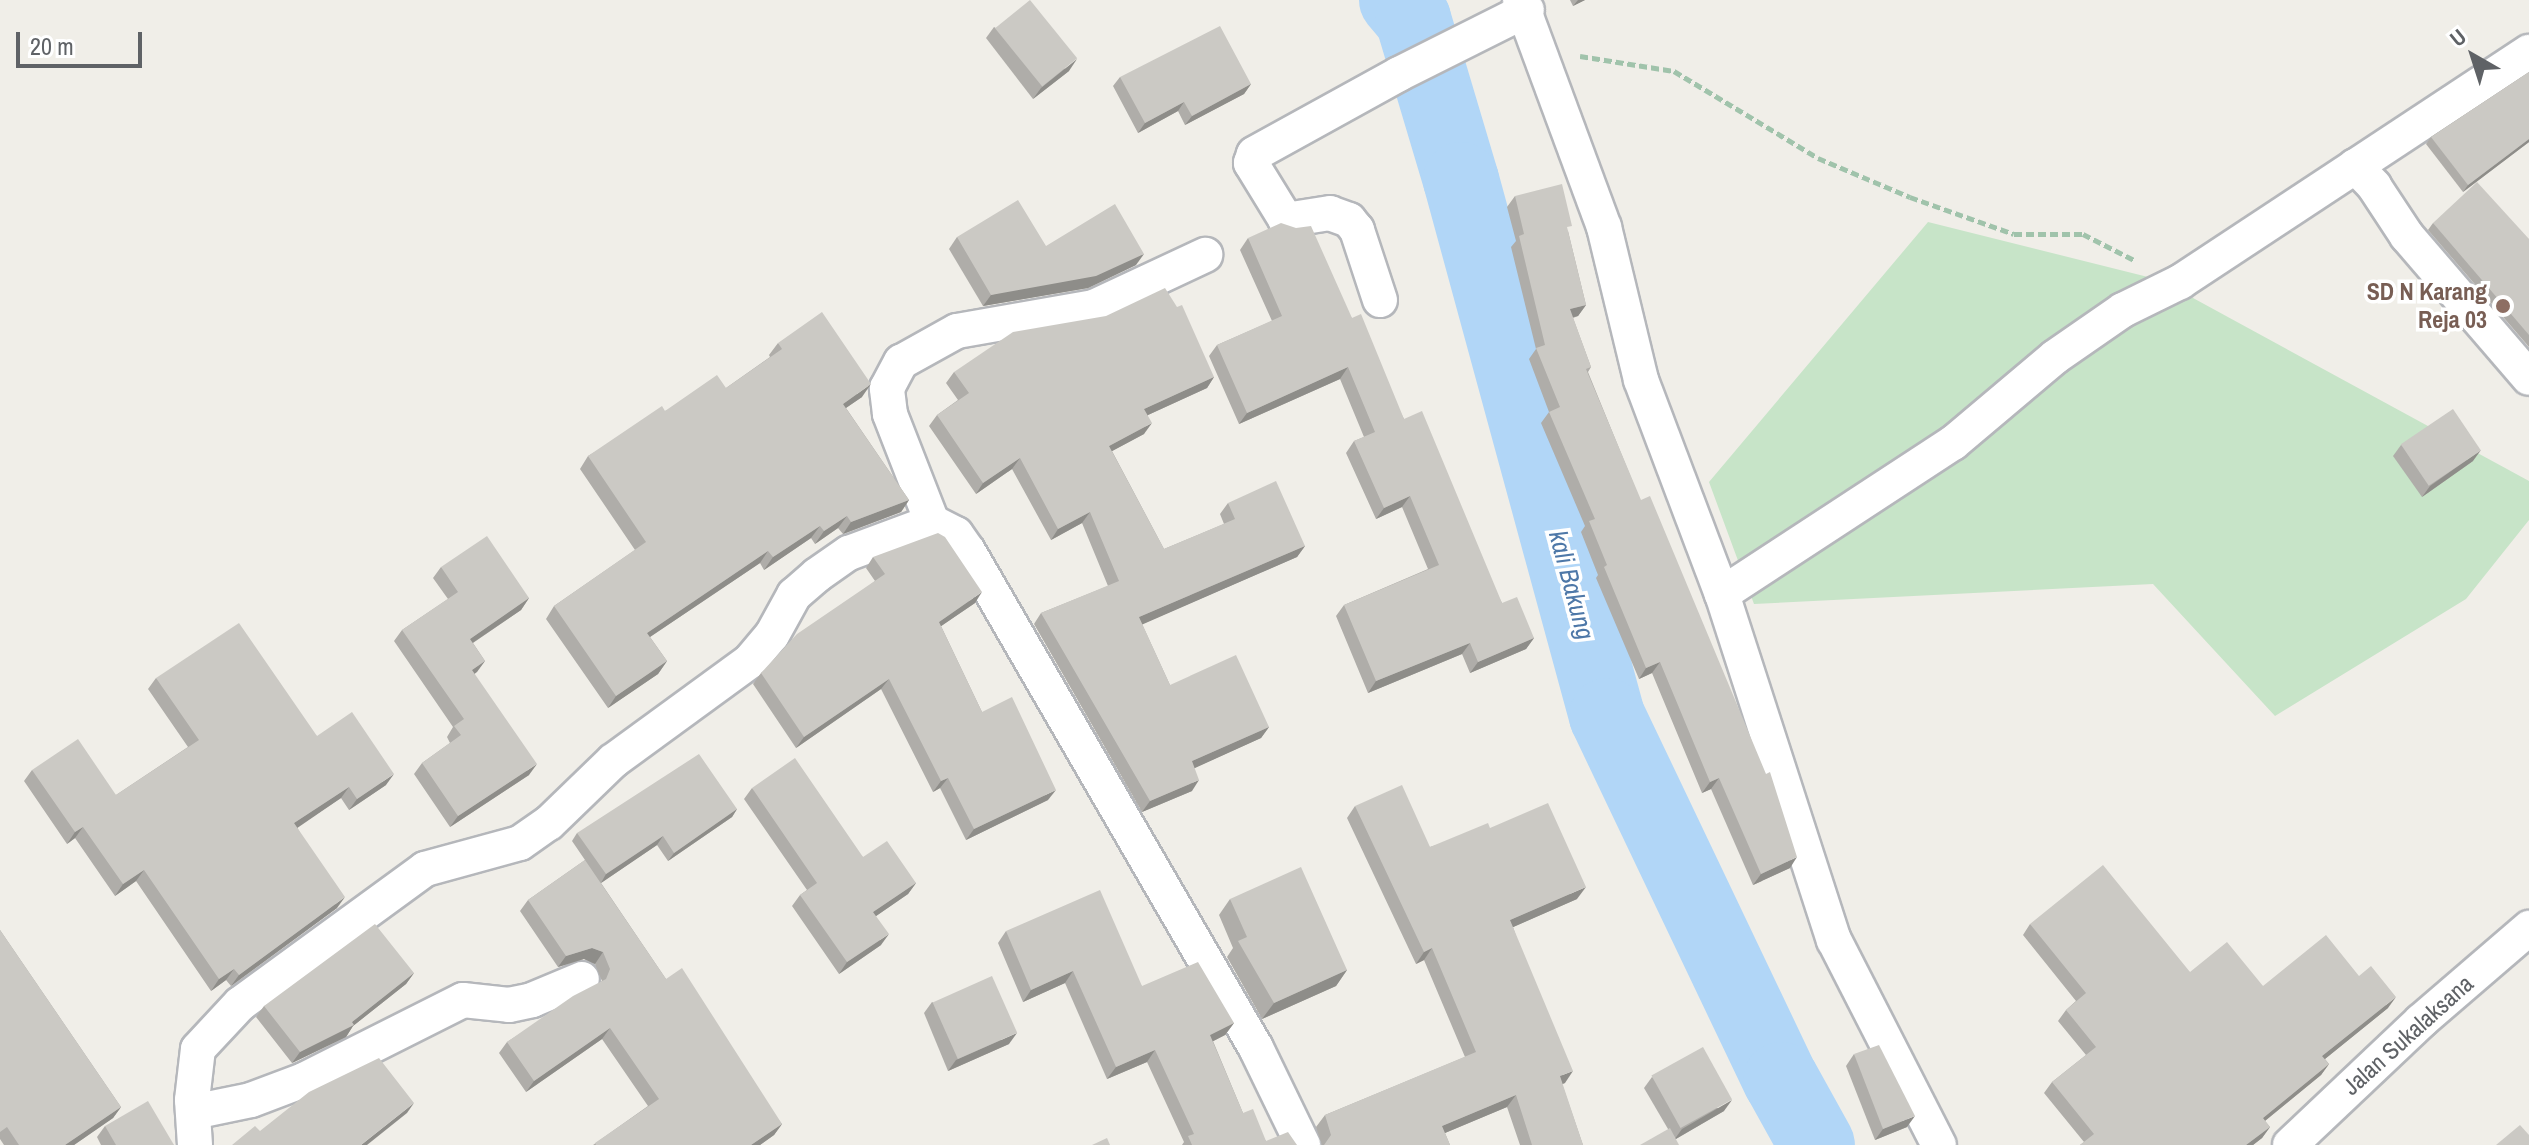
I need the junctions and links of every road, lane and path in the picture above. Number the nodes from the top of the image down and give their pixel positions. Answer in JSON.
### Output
{"nodes":[{"id":1,"x":1523,"y":5,"type":"edge"},
{"id":2,"x":1538,"y":49,"type":"junction"},
{"id":3,"x":2529,"y":52,"type":"edge"},
{"id":4,"x":2355,"y":166,"type":"junction"},
{"id":5,"x":1205,"y":255,"type":"dead end"},
{"id":6,"x":2180,"y":282,"type":"junction"},
{"id":7,"x":1380,"y":300,"type":"dead end"},
{"id":8,"x":2529,"y":378,"type":"edge"},
{"id":9,"x":932,"y":522,"type":"junction"},
{"id":10,"x":1722,"y":594,"type":"junction"},
{"id":11,"x":2529,"y":928,"type":"edge"},
{"id":12,"x":582,"y":979,"type":"dead end"},
{"id":13,"x":194,"y":1128,"type":"edge"},
{"id":14,"x":1303,"y":1145,"type":"edge"},
{"id":15,"x":1939,"y":1145,"type":"edge"},
{"id":16,"x":2290,"y":1145,"type":"edge"}],
"edges":[{"from":1,"to":2,"type":"street"},
{"from":1,"to":7,"type":"street"},
{"from":2,"to":6,"type":"path"},
{"from":2,"to":10,"type":"street"},
{"from":3,"to":4,"type":"street"},
{"from":4,"to":6,"type":"street"},
{"from":4,"to":8,"type":"street"},
{"from":5,"to":9,"type":"street"},
{"from":6,"to":10,"type":"street"},
{"from":9,"to":13,"type":"street"},
{"from":9,"to":14,"type":"street"},
{"from":10,"to":15,"type":"street"},
{"from":11,"to":16,"type":"street","name":"Jalan Sukalaksana"},
{"from":12,"to":13,"type":"street"}]}
